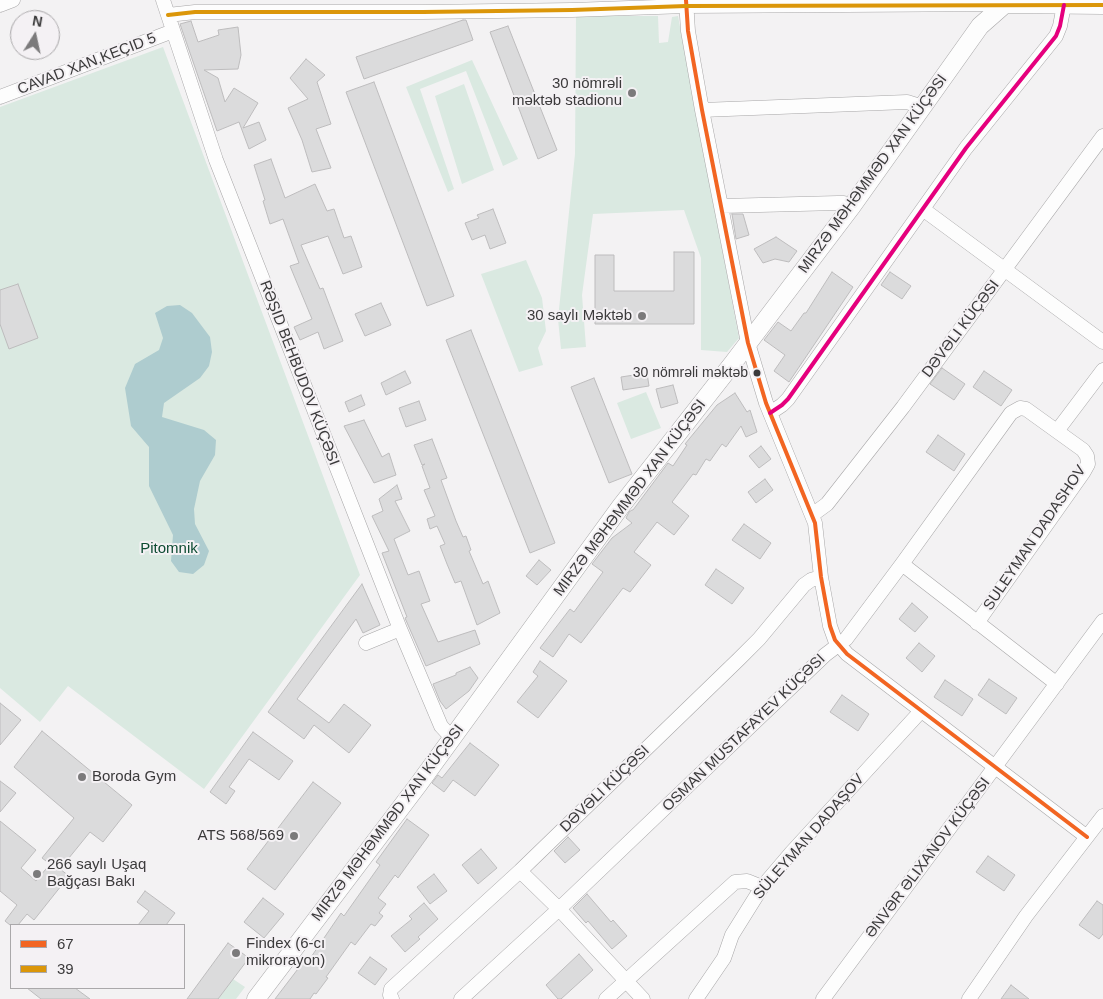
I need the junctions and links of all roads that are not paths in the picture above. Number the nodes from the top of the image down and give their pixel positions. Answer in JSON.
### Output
{"nodes":[{"id":1,"x":13,"y":0,"type":"edge"},
{"id":2,"x":163,"y":0,"type":"edge"},
{"id":3,"x":1005,"y":2,"type":"edge"},
{"id":4,"x":686,"y":3,"type":"edge"},
{"id":5,"x":0,"y":5,"type":"edge"},
{"id":6,"x":572,"y":5,"type":"edge"},
{"id":7,"x":1064,"y":5,"type":"junction"},
{"id":8,"x":1103,"y":5,"type":"edge"},
{"id":9,"x":168,"y":15,"type":"junction"},
{"id":10,"x":173,"y":31,"type":"junction"},
{"id":11,"x":0,"y":97,"type":"edge"},
{"id":12,"x":923,"y":107,"type":"junction"},
{"id":13,"x":702,"y":110,"type":"junction"},
{"id":14,"x":1103,"y":136,"type":"edge"},
{"id":15,"x":721,"y":206,"type":"junction"},
{"id":16,"x":852,"y":206,"type":"junction"},
{"id":17,"x":924,"y":210,"type":"junction"},
{"id":18,"x":1005,"y":269,"type":"junction"},
{"id":19,"x":1103,"y":342,"type":"edge"},
{"id":20,"x":748,"y":343,"type":"junction"},
{"id":21,"x":1103,"y":370,"type":"edge"},
{"id":22,"x":770,"y":413,"type":"junction"},
{"id":23,"x":1010,"y":413,"type":"joint"},
{"id":24,"x":1058,"y":431,"type":"junction"},
{"id":25,"x":812,"y":515,"type":"junction"},
{"id":26,"x":902,"y":564,"type":"junction"},
{"id":27,"x":821,"y":576,"type":"junction"},
{"id":28,"x":1103,"y":621,"type":"edge"},
{"id":29,"x":977,"y":623,"type":"junction"},
{"id":30,"x":400,"y":629,"type":"junction"},
{"id":31,"x":366,"y":643,"type":"dead end"},
{"id":32,"x":838,"y":644,"type":"junction"},
{"id":33,"x":1057,"y":684,"type":"junction"},
{"id":34,"x":921,"y":711,"type":"junction"},
{"id":35,"x":452,"y":738,"type":"junction"},
{"id":36,"x":996,"y":768,"type":"junction"},
{"id":37,"x":1103,"y":816,"type":"edge"},
{"id":38,"x":1087,"y":837,"type":"junction"},
{"id":39,"x":520,"y":871,"type":"junction"},
{"id":40,"x":762,"y":887,"type":"junction"},
{"id":41,"x":559,"y":909,"type":"junction"},
{"id":42,"x":625,"y":980,"type":"junction"},
{"id":43,"x":256,"y":999,"type":"edge"},
{"id":44,"x":392,"y":999,"type":"edge"},
{"id":45,"x":460,"y":999,"type":"edge"},
{"id":46,"x":606,"y":999,"type":"edge"},
{"id":47,"x":643,"y":999,"type":"edge"},
{"id":48,"x":696,"y":999,"type":"edge"},
{"id":49,"x":823,"y":999,"type":"edge"},
{"id":50,"x":969,"y":999,"type":"edge"}],
"edges":[{"from":1,"to":5,"type":"street"},
{"from":2,"to":9,"type":"street","name":"RƏŞID BEHBUDOV KÜÇƏSI"},
{"from":3,"to":4,"type":"street"},
{"from":3,"to":7,"type":"street"},
{"from":3,"to":12,"type":"street","name":"MIRZƏ MƏHƏMMƏD XAN KÜÇƏSI"},
{"from":4,"to":6,"type":"street"},
{"from":4,"to":13,"type":"street"},
{"from":6,"to":9,"type":"street"},
{"from":7,"to":8,"type":"street"},
{"from":7,"to":17,"type":"street"},
{"from":9,"to":10,"type":"street","name":"RƏŞID BEHBUDOV KÜÇƏSI"},
{"from":10,"to":11,"type":"street","name":"CAVAD XAN,KEÇID 5"},
{"from":10,"to":30,"type":"street","name":"RƏŞID BEHBUDOV KÜÇƏSI"},
{"from":12,"to":13,"type":"street"},
{"from":12,"to":16,"type":"street","name":"MIRZƏ MƏHƏMMƏD XAN KÜÇƏSI"},
{"from":13,"to":15,"type":"street"},
{"from":14,"to":18,"type":"street","name":"DƏVƏLI KÜÇƏSI"},
{"from":15,"to":16,"type":"street"},
{"from":15,"to":20,"type":"street"},
{"from":16,"to":20,"type":"street","name":"MIRZƏ MƏHƏMMƏD XAN KÜÇƏSI"},
{"from":17,"to":18,"type":"street"},
{"from":17,"to":22,"type":"street"},
{"from":18,"to":19,"type":"street"},
{"from":18,"to":25,"type":"street","name":"DƏVƏLI KÜÇƏSI"},
{"from":20,"to":22,"type":"street"},
{"from":20,"to":35,"type":"street","name":"MIRZƏ MƏHƏMMƏD XAN KÜÇƏSI"},
{"from":21,"to":24,"type":"street"},
{"from":22,"to":25,"type":"street"},
{"from":23,"to":24,"type":"street","name":"SULEYMAN DADASHOV"},
{"from":23,"to":26,"type":"street","name":"OSMAN MUSTAFAYEV KÜÇƏSI"},
{"from":24,"to":29,"type":"street","name":"SULEYMAN DADASHOV"},
{"from":25,"to":27,"type":"street"},
{"from":26,"to":29,"type":"street"},
{"from":26,"to":32,"type":"street","name":"OSMAN MUSTAFAYEV KÜÇƏSI"},
{"from":27,"to":32,"type":"street"},
{"from":27,"to":39,"type":"street","name":"DƏVƏLI KÜÇƏSI"},
{"from":28,"to":33,"type":"street","name":"ƏNVƏR ƏLIXANOV KÜÇƏSI"},
{"from":29,"to":33,"type":"street"},
{"from":30,"to":31,"type":"street"},
{"from":30,"to":35,"type":"street","name":"RƏŞID BEHBUDOV KÜÇƏSI"},
{"from":32,"to":34,"type":"street"},
{"from":32,"to":41,"type":"street","name":"OSMAN MUSTAFAYEV KÜÇƏSI"},
{"from":33,"to":36,"type":"street","name":"ƏNVƏR ƏLIXANOV KÜÇƏSI"},
{"from":34,"to":36,"type":"street"},
{"from":34,"to":40,"type":"street","name":"SÜLEYMAN DADAŞOV"},
{"from":35,"to":43,"type":"street","name":"MIRZƏ MƏHƏMMƏD XAN KÜÇƏSI"},
{"from":36,"to":38,"type":"street"},
{"from":36,"to":49,"type":"street","name":"ƏNVƏR ƏLIXANOV KÜÇƏSI"},
{"from":37,"to":38,"type":"street"},
{"from":38,"to":50,"type":"street"},
{"from":39,"to":41,"type":"street"},
{"from":39,"to":44,"type":"street","name":"DƏVƏLI KÜÇƏSI"},
{"from":40,"to":42,"type":"street"},
{"from":40,"to":48,"type":"street","name":"SÜLEYMAN DADAŞOV"},
{"from":41,"to":42,"type":"street"},
{"from":41,"to":45,"type":"street","name":"OSMAN MUSTAFAYEV KÜÇƏSI"},
{"from":42,"to":46,"type":"street"},
{"from":42,"to":47,"type":"street"}]}
